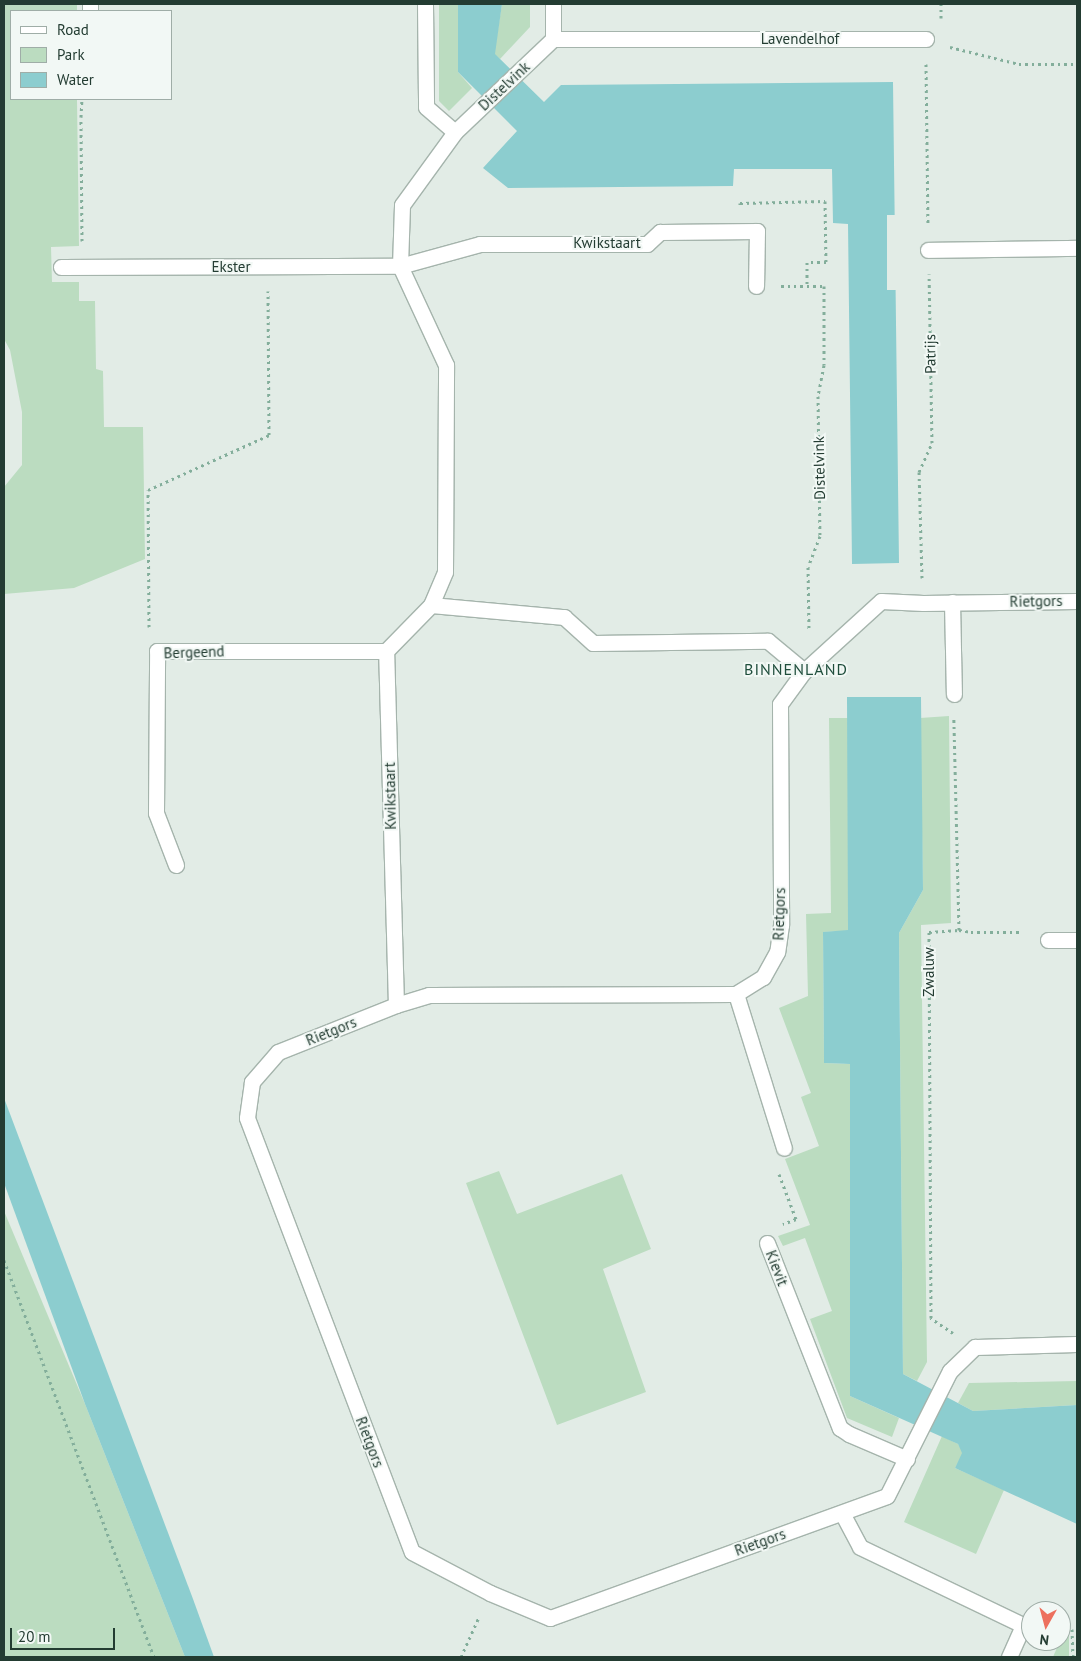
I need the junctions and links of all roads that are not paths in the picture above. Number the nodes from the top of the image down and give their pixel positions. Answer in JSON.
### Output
{"nodes":[{"id":1,"x":425,"y":4,"type":"edge"},
{"id":2,"x":553,"y":4,"type":"edge"},
{"id":3,"x":926,"y":38,"type":"road end"},
{"id":4,"x":553,"y":39,"type":"junction"},
{"id":5,"x":455,"y":132,"type":"junction"},
{"id":6,"x":1077,"y":248,"type":"edge"},
{"id":7,"x":928,"y":250,"type":"road end"},
{"id":8,"x":400,"y":266,"type":"junction"},
{"id":9,"x":61,"y":267,"type":"dead end"},
{"id":10,"x":756,"y":286,"type":"road end"},
{"id":11,"x":1077,"y":600,"type":"edge"},
{"id":12,"x":952,"y":602,"type":"junction"},
{"id":13,"x":431,"y":605,"type":"junction"},
{"id":14,"x":386,"y":650,"type":"junction"},
{"id":15,"x":807,"y":668,"type":"junction"},
{"id":16,"x":954,"y":694,"type":"road end"},
{"id":17,"x":176,"y":865,"type":"dead end"},
{"id":18,"x":1048,"y":940,"type":"road end"},
{"id":19,"x":1077,"y":940,"type":"edge"},
{"id":20,"x":736,"y":994,"type":"junction"},
{"id":21,"x":396,"y":1005,"type":"junction"},
{"id":22,"x":784,"y":1148,"type":"road end"},
{"id":23,"x":767,"y":1243,"type":"road end"},
{"id":24,"x":1077,"y":1344,"type":"edge"},
{"id":25,"x":907,"y":1459,"type":"junction"},
{"id":26,"x":842,"y":1513,"type":"junction"},
{"id":27,"x":1009,"y":1657,"type":"edge"}],
"edges":[{"from":1,"to":5,"type":"street"},
{"from":2,"to":4,"type":"street"},
{"from":3,"to":4,"type":"street","name":"Lavendelhof"},
{"from":4,"to":5,"type":"street","name":"Distelvink"},
{"from":5,"to":8,"type":"street"},
{"from":6,"to":7,"type":"street"},
{"from":8,"to":9,"type":"street","name":"Ekster"},
{"from":8,"to":10,"type":"street","name":"Kwikstaart"},
{"from":8,"to":13,"type":"street"},
{"from":11,"to":12,"type":"street","name":"Rietgors"},
{"from":12,"to":15,"type":"street","name":"Rietgors"},
{"from":12,"to":16,"type":"street"},
{"from":13,"to":14,"type":"street"},
{"from":13,"to":15,"type":"street"},
{"from":14,"to":17,"type":"street","name":"Bergeend"},
{"from":14,"to":21,"type":"street","name":"Kwikstaart"},
{"from":15,"to":20,"type":"street","name":"Rietgors"},
{"from":18,"to":19,"type":"street"},
{"from":20,"to":21,"type":"street","name":"Rietgors"},
{"from":20,"to":22,"type":"street"},
{"from":21,"to":26,"type":"street","name":"Rietgors"},
{"from":23,"to":25,"type":"street","name":"Kievit"},
{"from":24,"to":25,"type":"street","name":"Rietgors"},
{"from":25,"to":26,"type":"street","name":"Rietgors"},
{"from":26,"to":27,"type":"street"}]}
